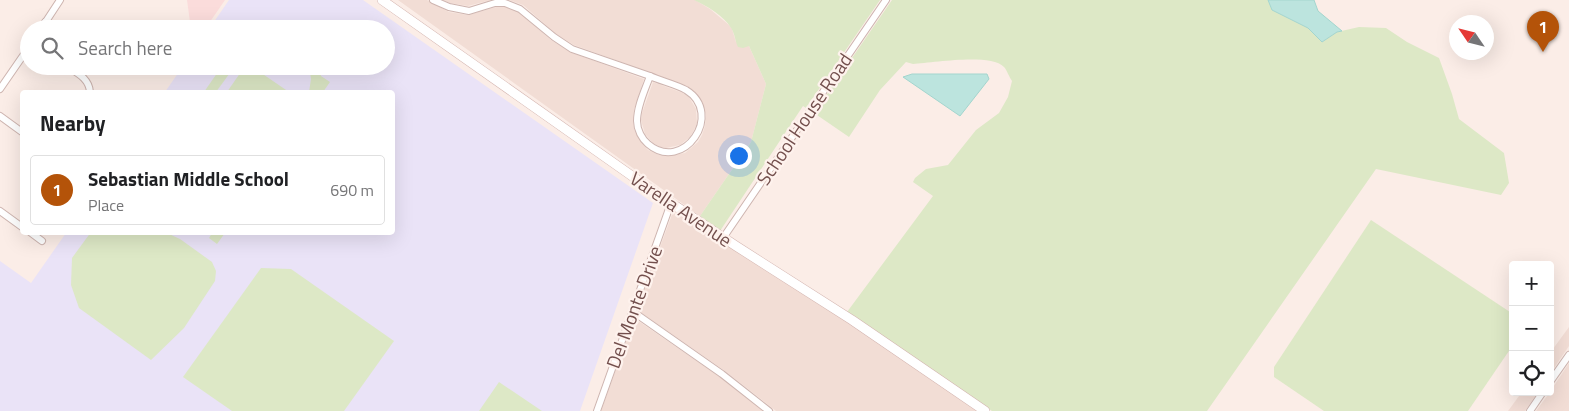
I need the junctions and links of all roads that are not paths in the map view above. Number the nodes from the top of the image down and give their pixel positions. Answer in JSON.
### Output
{"nodes":[{"id":1,"x":60,"y":0,"type":"edge"},
{"id":2,"x":382,"y":0,"type":"edge"},
{"id":3,"x":433,"y":0,"type":"edge"},
{"id":4,"x":886,"y":0,"type":"edge"},
{"id":5,"x":46,"y":20,"type":"edge"},
{"id":6,"x":20,"y":60,"type":"edge"},
{"id":7,"x":80,"y":75,"type":"edge"},
{"id":8,"x":650,"y":76,"type":"junction"},
{"id":9,"x":0,"y":90,"type":"edge"},
{"id":10,"x":90,"y":90,"type":"edge"},
{"id":11,"x":0,"y":116,"type":"edge"},
{"id":12,"x":20,"y":131,"type":"edge"},
{"id":13,"x":671,"y":203,"type":"junction"},
{"id":14,"x":0,"y":211,"type":"edge"},
{"id":15,"x":20,"y":226,"type":"edge"},
{"id":16,"x":34,"y":235,"type":"edge"},
{"id":17,"x":723,"y":238,"type":"junction"},
{"id":18,"x":42,"y":240,"type":"dead end"},
{"id":19,"x":632,"y":311,"type":"junction"},
{"id":20,"x":1569,"y":355,"type":"edge"},
{"id":21,"x":1554,"y":376,"type":"edge"},
{"id":22,"x":1540,"y":396,"type":"edge"},
{"id":23,"x":597,"y":411,"type":"edge"},
{"id":24,"x":769,"y":411,"type":"edge"},
{"id":25,"x":985,"y":411,"type":"edge"},
{"id":26,"x":1530,"y":411,"type":"edge"}],
"edges":[{"from":1,"to":5,"type":"street"},
{"from":2,"to":13,"type":"street","name":"Varella Avenue"},
{"from":3,"to":8,"type":"street"},
{"from":4,"to":17,"type":"street","name":"School House Road"},
{"from":6,"to":9,"type":"street"},
{"from":7,"to":10,"type":"street"},
{"from":8,"to":8,"type":"street"},
{"from":11,"to":12,"type":"street"},
{"from":13,"to":17,"type":"street","name":"Varella Avenue"},
{"from":13,"to":19,"type":"street","name":"Del Monte Drive"},
{"from":14,"to":15,"type":"street"},
{"from":16,"to":18,"type":"street"},
{"from":17,"to":25,"type":"street","name":"Varella Avenue"},
{"from":19,"to":23,"type":"street","name":"Del Monte Drive"},
{"from":19,"to":24,"type":"street"},
{"from":20,"to":21,"type":"street"},
{"from":22,"to":26,"type":"street"}]}
